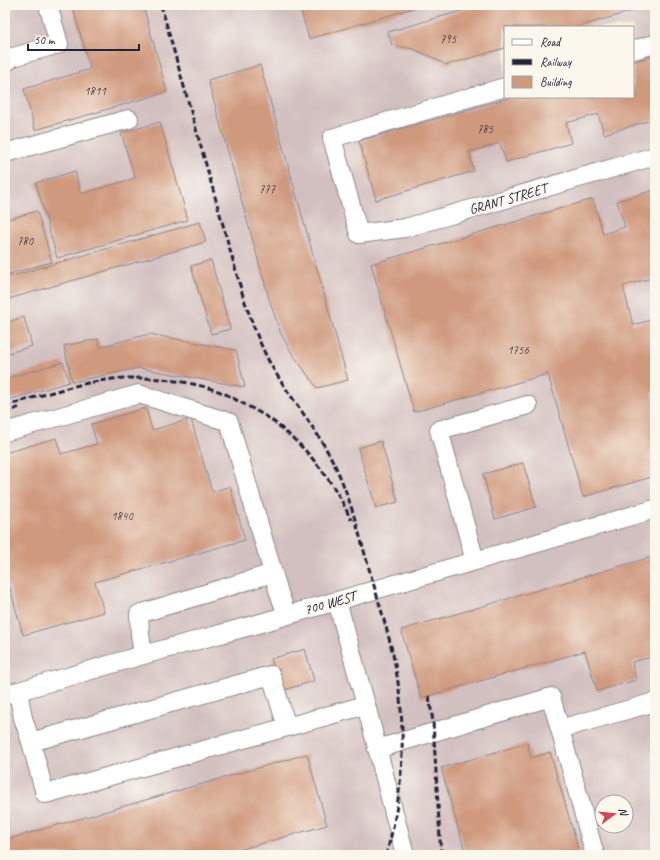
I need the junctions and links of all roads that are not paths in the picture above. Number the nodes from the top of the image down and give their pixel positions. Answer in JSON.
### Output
{"nodes":[{"id":1,"x":48,"y":5,"type":"edge"},
{"id":2,"x":655,"y":44,"type":"edge"},
{"id":3,"x":634,"y":50,"type":"edge"},
{"id":4,"x":5,"y":64,"type":"edge"},
{"id":5,"x":504,"y":87,"type":"edge"},
{"id":6,"x":129,"y":119,"type":"dead end"},
{"id":7,"x":5,"y":153,"type":"edge"},
{"id":8,"x":655,"y":156,"type":"edge"},
{"id":9,"x":528,"y":405,"type":"dead end"},
{"id":10,"x":5,"y":432,"type":"edge"},
{"id":11,"x":655,"y":509,"type":"edge"},
{"id":12,"x":475,"y":561,"type":"junction"},
{"id":13,"x":273,"y":573,"type":"junction"},
{"id":14,"x":337,"y":601,"type":"junction"},
{"id":15,"x":287,"y":615,"type":"junction"},
{"id":16,"x":143,"y":655,"type":"junction"},
{"id":17,"x":9,"y":692,"type":"edge"},
{"id":18,"x":655,"y":702,"type":"edge"},
{"id":19,"x":366,"y":705,"type":"junction"},
{"id":20,"x":287,"y":727,"type":"junction"},
{"id":21,"x":560,"y":729,"type":"junction"},
{"id":22,"x":31,"y":742,"type":"junction"},
{"id":23,"x":377,"y":749,"type":"junction"},
{"id":24,"x":405,"y":855,"type":"edge"},
{"id":25,"x":595,"y":855,"type":"edge"}],
"edges":[{"from":1,"to":4,"type":"street"},
{"from":2,"to":3,"type":"street"},
{"from":5,"to":8,"type":"street","name":"GRANT STREET"},
{"from":6,"to":7,"type":"street"},
{"from":9,"to":12,"type":"street"},
{"from":10,"to":13,"type":"street"},
{"from":11,"to":12,"type":"street","name":"700 WEST"},
{"from":12,"to":14,"type":"street","name":"700 WEST"},
{"from":13,"to":15,"type":"street"},
{"from":13,"to":16,"type":"street"},
{"from":14,"to":15,"type":"street","name":"700 WEST"},
{"from":14,"to":19,"type":"street"},
{"from":15,"to":16,"type":"street","name":"700 WEST"},
{"from":16,"to":17,"type":"street","name":"700 WEST"},
{"from":17,"to":22,"type":"street"},
{"from":18,"to":21,"type":"street"},
{"from":19,"to":20,"type":"street"},
{"from":19,"to":23,"type":"street"},
{"from":20,"to":22,"type":"street"},
{"from":20,"to":22,"type":"street"},
{"from":21,"to":23,"type":"street"},
{"from":21,"to":25,"type":"street"},
{"from":23,"to":24,"type":"street"}]}
